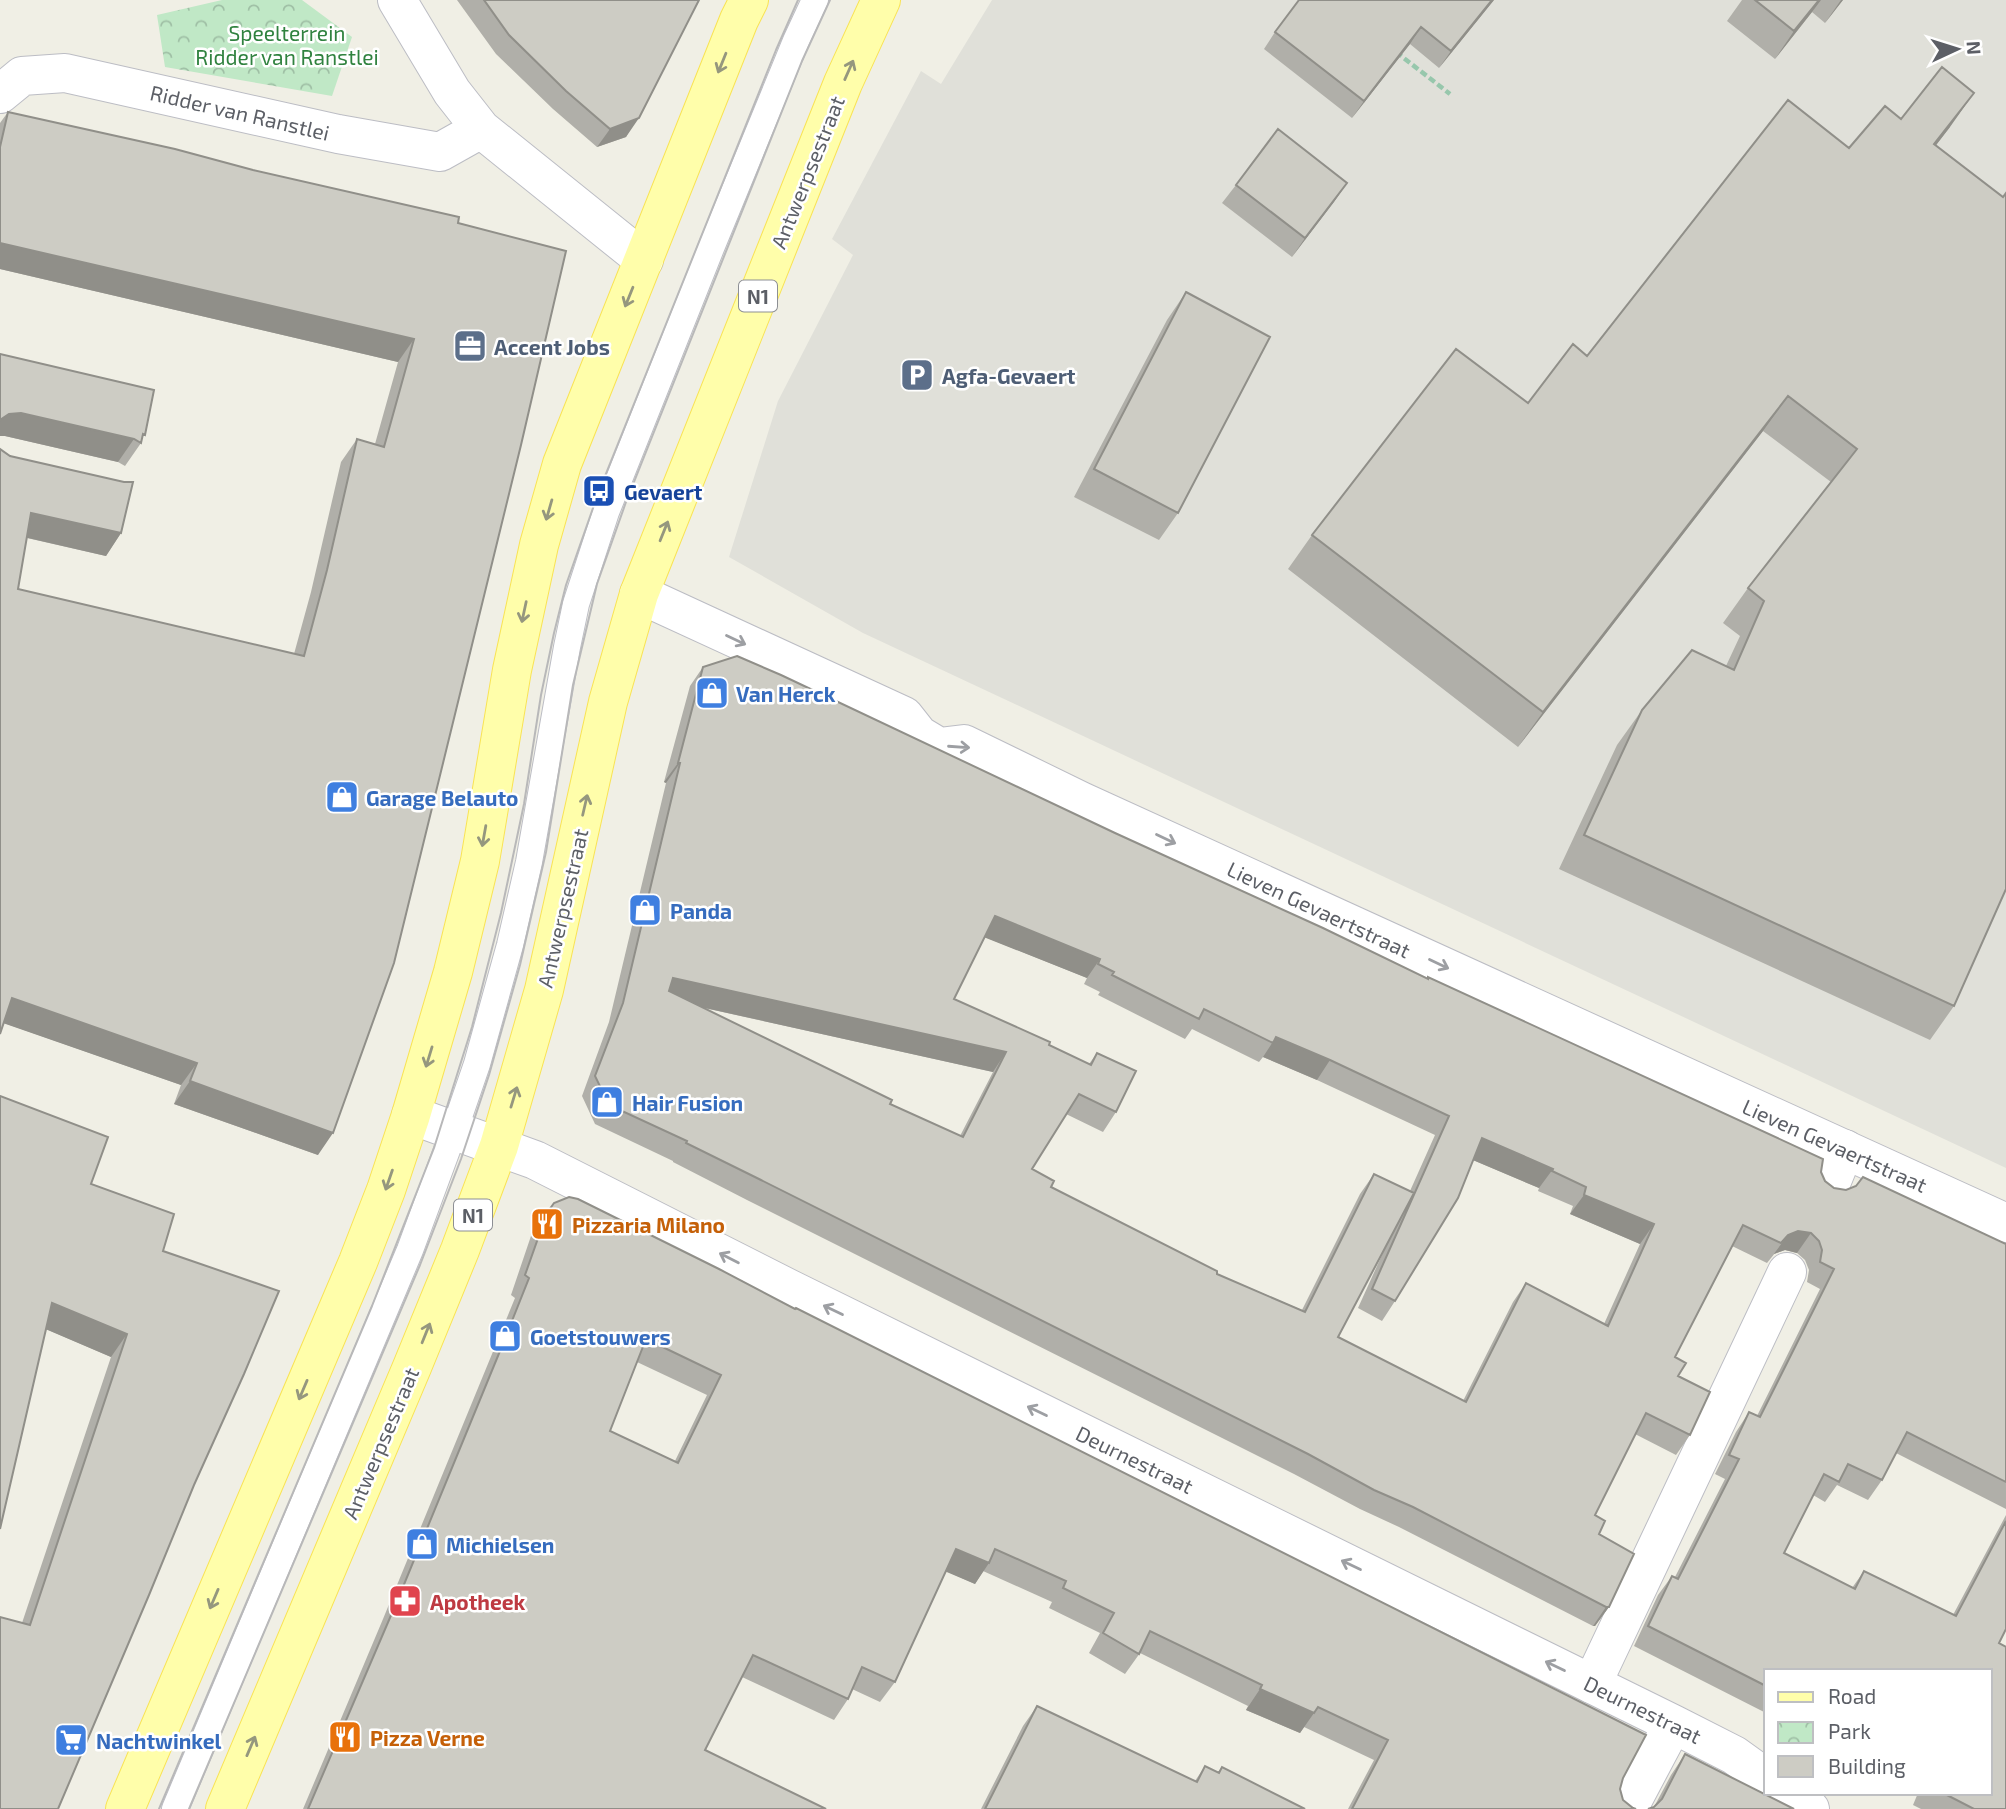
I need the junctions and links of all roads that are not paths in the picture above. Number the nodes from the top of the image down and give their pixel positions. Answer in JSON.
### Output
{"nodes":[{"id":1,"x":397,"y":0,"type":"edge"},
{"id":2,"x":749,"y":0,"type":"edge"},
{"id":3,"x":815,"y":0,"type":"edge"},
{"id":4,"x":881,"y":0,"type":"edge"},
{"id":5,"x":0,"y":94,"type":"edge"},
{"id":6,"x":481,"y":129,"type":"junction"},
{"id":7,"x":644,"y":260,"type":"junction"},
{"id":8,"x":639,"y":594,"type":"junction"},
{"id":9,"x":411,"y":1115,"type":"junction"},
{"id":10,"x":454,"y":1131,"type":"junction"},
{"id":11,"x":499,"y":1146,"type":"junction"},
{"id":12,"x":1846,"y":1150,"type":"junction"},
{"id":13,"x":1829,"y":1188,"type":"edge"},
{"id":14,"x":2006,"y":1223,"type":"edge"},
{"id":15,"x":1787,"y":1272,"type":"dead end"},
{"id":16,"x":1592,"y":1684,"type":"junction"},
{"id":17,"x":1673,"y":1724,"type":"junction"},
{"id":18,"x":1764,"y":1777,"type":"edge"},
{"id":19,"x":1791,"y":1795,"type":"edge"},
{"id":20,"x":125,"y":1809,"type":"edge"},
{"id":21,"x":175,"y":1809,"type":"edge"},
{"id":22,"x":225,"y":1809,"type":"edge"},
{"id":23,"x":1628,"y":1809,"type":"edge"},
{"id":24,"x":1810,"y":1809,"type":"edge"}],
"edges":[{"from":1,"to":6,"type":"street"},
{"from":2,"to":7,"type":"main road","one_way":true},
{"from":3,"to":10,"type":"lane"},
{"from":8,"to":4,"type":"main road","name":"Antwerpsestraat","number":"N1","one_way":true},
{"from":5,"to":6,"type":"street","name":"Ridder van Ranstlei"},
{"from":6,"to":7,"type":"street"},
{"from":7,"to":9,"type":"main road","one_way":true},
{"from":11,"to":8,"type":"main road","name":"Antwerpsestraat","number":"N1","one_way":true},
{"from":8,"to":12,"type":"street","name":"Lieven Gevaertstraat","one_way":true},
{"from":9,"to":10,"type":"street","name":"Deurnestraat"},
{"from":9,"to":20,"type":"main road","one_way":true},
{"from":10,"to":11,"type":"street","name":"Deurnestraat"},
{"from":10,"to":21,"type":"lane"},
{"from":16,"to":11,"type":"street","name":"Deurnestraat","one_way":true},
{"from":22,"to":11,"type":"main road","name":"Antwerpsestraat","number":"N1","one_way":true},
{"from":12,"to":13,"type":"street"},
{"from":12,"to":14,"type":"street","name":"Lieven Gevaertstraat"},
{"from":15,"to":16,"type":"street"},
{"from":16,"to":17,"type":"street","name":"Deurnestraat"},
{"from":17,"to":18,"type":"street","name":"Deurnestraat"},
{"from":17,"to":23,"type":"street"},
{"from":19,"to":24,"type":"street"}]}
